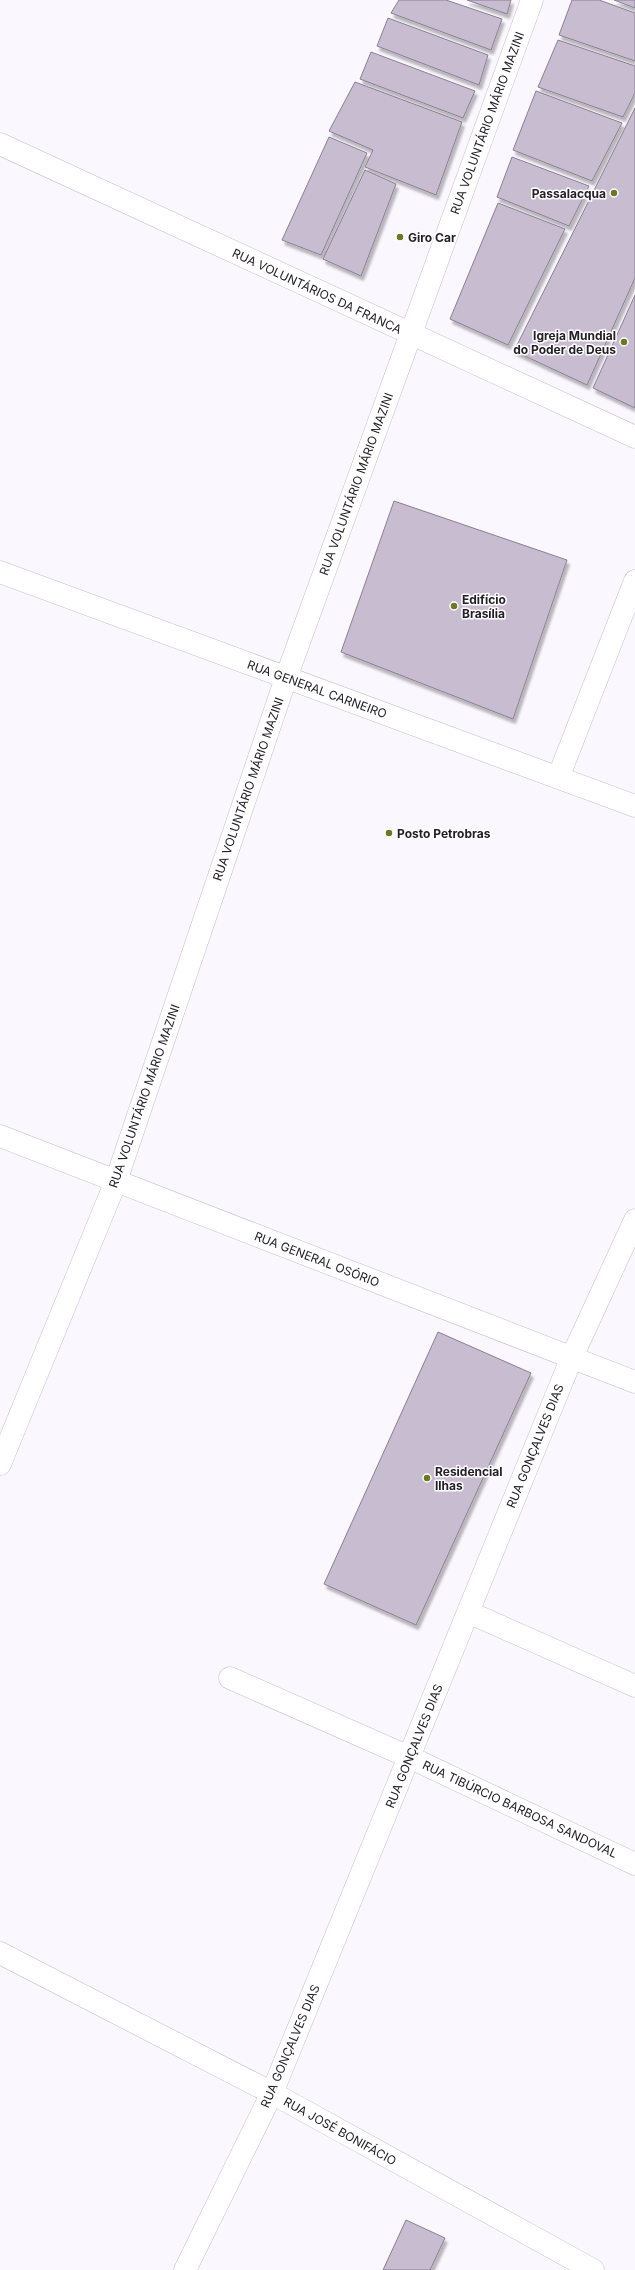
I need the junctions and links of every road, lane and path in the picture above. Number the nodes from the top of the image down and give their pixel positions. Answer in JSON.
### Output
{"nodes":[{"id":1,"x":532,"y":0,"type":"edge"},
{"id":2,"x":0,"y":144,"type":"edge"},
{"id":3,"x":411,"y":335,"type":"junction"},
{"id":4,"x":635,"y":437,"type":"edge"},
{"id":5,"x":0,"y":572,"type":"edge"},
{"id":6,"x":635,"y":581,"type":"edge"},
{"id":7,"x":286,"y":678,"type":"junction"},
{"id":8,"x":558,"y":778,"type":"junction"},
{"id":9,"x":635,"y":806,"type":"edge"},
{"id":10,"x":0,"y":1136,"type":"edge"},
{"id":11,"x":116,"y":1181,"type":"junction"},
{"id":12,"x":635,"y":1220,"type":"edge"},
{"id":13,"x":572,"y":1357,"type":"junction"},
{"id":14,"x":635,"y":1382,"type":"edge"},
{"id":15,"x":0,"y":1464,"type":"edge"},
{"id":16,"x":468,"y":1612,"type":"junction"},
{"id":17,"x":230,"y":1678,"type":"dead end"},
{"id":18,"x":635,"y":1686,"type":"edge"},
{"id":19,"x":409,"y":1757,"type":"junction"},
{"id":20,"x":635,"y":1864,"type":"edge"},
{"id":21,"x":0,"y":1953,"type":"edge"},
{"id":22,"x":272,"y":2093,"type":"junction"},
{"id":23,"x":185,"y":2270,"type":"edge"},
{"id":24,"x":593,"y":2270,"type":"edge"}],
"edges":[{"from":1,"to":3,"type":"street","name":"RUA VOLUNTÁRIO MÁRIO MAZINI"},
{"from":2,"to":3,"type":"street","name":"RUA VOLUNTÁRIOS DA FRANCA"},
{"from":3,"to":4,"type":"street","name":"RUA VOLUNTÁRIOS DA FRANCA"},
{"from":3,"to":7,"type":"street","name":"RUA VOLUNTÁRIO MÁRIO MAZINI"},
{"from":5,"to":7,"type":"street","name":"RUA GENERAL CARNEIRO"},
{"from":6,"to":8,"type":"street"},
{"from":7,"to":8,"type":"street","name":"RUA GENERAL CARNEIRO"},
{"from":7,"to":11,"type":"street","name":"RUA VOLUNTÁRIO MÁRIO MAZINI"},
{"from":8,"to":9,"type":"street","name":"RUA GENERAL CARNEIRO"},
{"from":10,"to":11,"type":"street","name":"RUA GENERAL OSÓRIO"},
{"from":11,"to":13,"type":"street","name":"RUA GENERAL OSÓRIO"},
{"from":11,"to":15,"type":"street","name":"RUA VOLUNTÁRIO MÁRIO MAZINI"},
{"from":12,"to":13,"type":"street","name":"RUA GONÇALVES DIAS"},
{"from":13,"to":14,"type":"street","name":"RUA GENERAL OSÓRIO"},
{"from":13,"to":16,"type":"street","name":"RUA GONÇALVES DIAS"},
{"from":16,"to":18,"type":"street"},
{"from":16,"to":19,"type":"street","name":"RUA GONÇALVES DIAS"},
{"from":17,"to":19,"type":"street","name":"RUA TIBÚRCIO BARBOSA SANDOVAL"},
{"from":19,"to":20,"type":"street","name":"RUA TIBÚRCIO BARBOSA SANDOVAL"},
{"from":19,"to":22,"type":"street","name":"RUA GONÇALVES DIAS"},
{"from":21,"to":22,"type":"street","name":"RUA JOSÉ BONIFÁCIO"},
{"from":22,"to":23,"type":"street","name":"RUA GONÇALVES DIAS"},
{"from":22,"to":24,"type":"street","name":"RUA JOSÉ BONIFÁCIO"}]}
